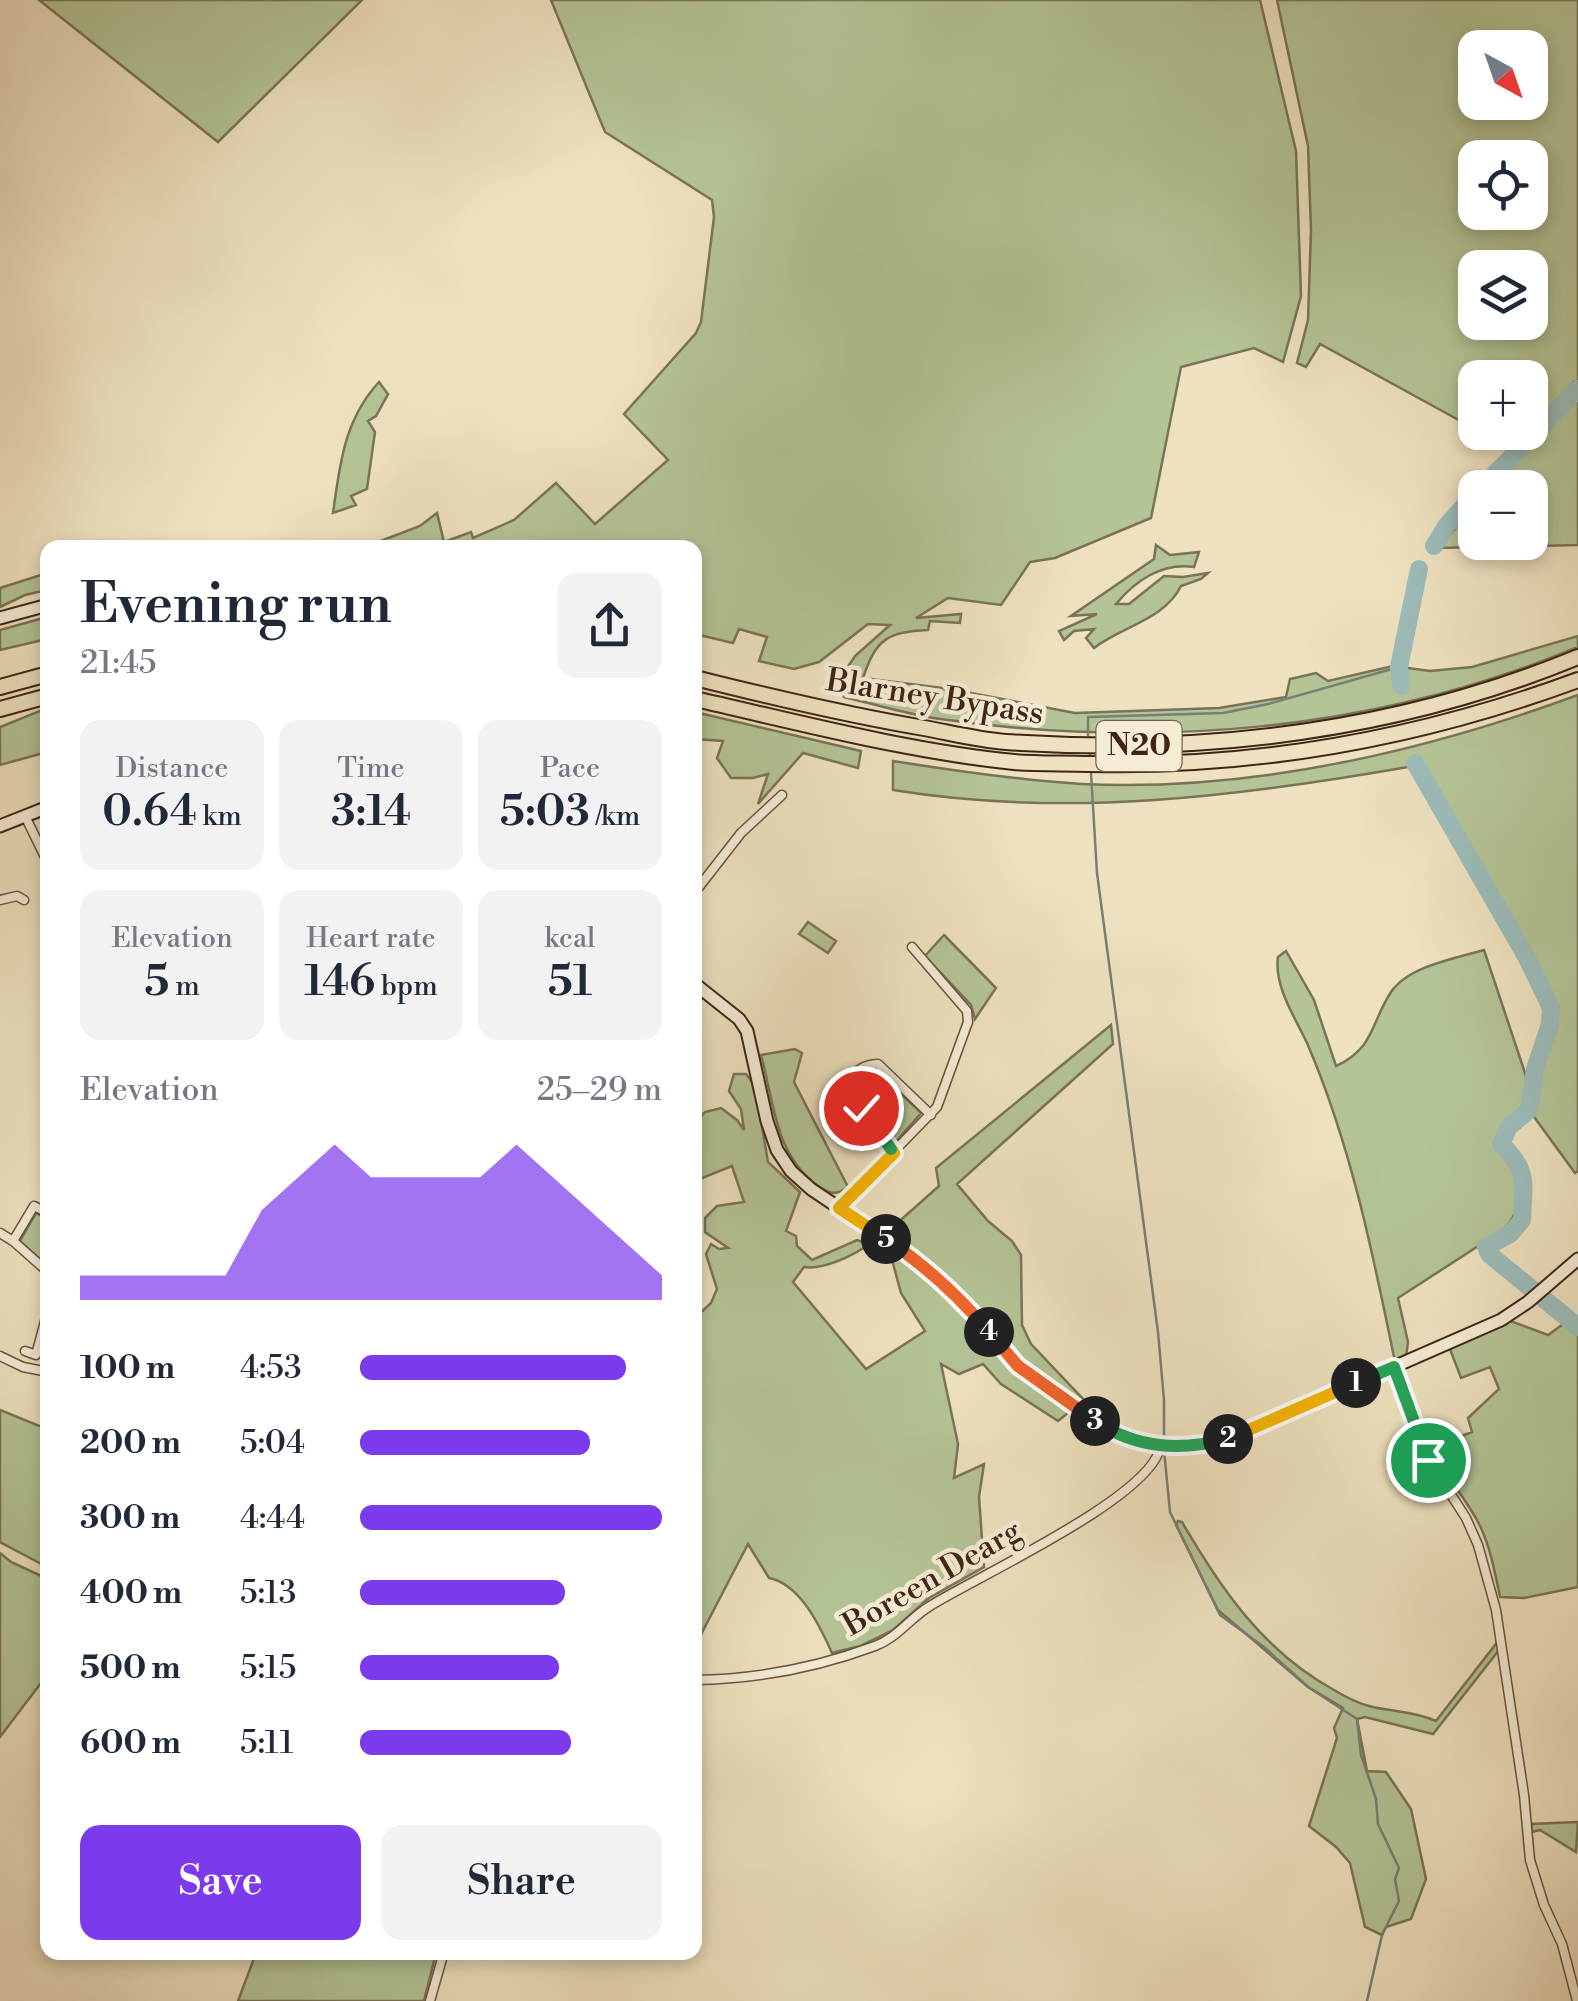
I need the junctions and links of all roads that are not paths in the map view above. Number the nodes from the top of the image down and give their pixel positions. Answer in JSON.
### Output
{"nodes":[{"id":1,"x":40,"y":607,"type":"edge"},
{"id":2,"x":0,"y":618,"type":"edge"},
{"id":3,"x":1578,"y":657,"type":"edge"},
{"id":4,"x":40,"y":676,"type":"edge"},
{"id":5,"x":702,"y":680,"type":"edge"},
{"id":6,"x":1578,"y":680,"type":"edge"},
{"id":7,"x":0,"y":687,"type":"edge"},
{"id":8,"x":40,"y":697,"type":"edge"},
{"id":9,"x":40,"y":697,"type":"edge"},
{"id":10,"x":702,"y":701,"type":"edge"},
{"id":11,"x":0,"y":709,"type":"edge"},
{"id":12,"x":0,"y":717,"type":"edge"},
{"id":13,"x":782,"y":795,"type":"dead end"},
{"id":14,"x":40,"y":810,"type":"edge"},
{"id":15,"x":25,"y":816,"type":"junction"},
{"id":16,"x":0,"y":826,"type":"edge"},
{"id":17,"x":40,"y":847,"type":"edge"},
{"id":18,"x":702,"y":883,"type":"edge"},
{"id":19,"x":0,"y":900,"type":"edge"},
{"id":20,"x":24,"y":900,"type":"dead end"},
{"id":21,"x":912,"y":947,"type":"dead end"},
{"id":22,"x":702,"y":990,"type":"edge"},
{"id":23,"x":931,"y":1115,"type":"junction"},
{"id":24,"x":894,"y":1153,"type":"junction"},
{"id":25,"x":839,"y":1208,"type":"junction"},
{"id":26,"x":40,"y":1209,"type":"edge"},
{"id":27,"x":0,"y":1233,"type":"edge"},
{"id":28,"x":13,"y":1241,"type":"junction"},
{"id":29,"x":1578,"y":1260,"type":"edge"},
{"id":30,"x":40,"y":1265,"type":"edge"},
{"id":31,"x":40,"y":1340,"type":"edge"},
{"id":32,"x":25,"y":1351,"type":"dead end"},
{"id":33,"x":0,"y":1356,"type":"edge"},
{"id":34,"x":1394,"y":1367,"type":"junction"},
{"id":35,"x":40,"y":1370,"type":"edge"},
{"id":36,"x":1164,"y":1447,"type":"junction"},
{"id":37,"x":702,"y":1680,"type":"edge"},
{"id":38,"x":442,"y":1960,"type":"edge"},
{"id":39,"x":430,"y":2001,"type":"edge"},
{"id":40,"x":1577,"y":2001,"type":"edge"}],
"edges":[{"from":1,"to":2,"type":"street"},
{"from":3,"to":5,"type":"highway","name":"Blarney Bypass","number":"N20"},
{"from":4,"to":7,"type":"highway"},
{"from":6,"to":10,"type":"highway","name":"Blarney Bypass","number":"N20"},
{"from":8,"to":11,"type":"highway"},
{"from":9,"to":12,"type":"highway"},
{"from":13,"to":18,"type":"street"},
{"from":14,"to":15,"type":"street"},
{"from":15,"to":16,"type":"street"},
{"from":15,"to":17,"type":"street"},
{"from":19,"to":20,"type":"street"},
{"from":21,"to":23,"type":"street"},
{"from":22,"to":25,"type":"street"},
{"from":23,"to":24,"type":"street"},
{"from":23,"to":24,"type":"street"},
{"from":24,"to":25,"type":"street"},
{"from":25,"to":36,"type":"street"},
{"from":26,"to":28,"type":"street"},
{"from":27,"to":28,"type":"street"},
{"from":28,"to":30,"type":"street"},
{"from":29,"to":34,"type":"street"},
{"from":31,"to":32,"type":"street"},
{"from":33,"to":35,"type":"street"},
{"from":34,"to":36,"type":"street"},
{"from":34,"to":40,"type":"street"},
{"from":36,"to":37,"type":"street","name":"Boreen Dearg"},
{"from":38,"to":39,"type":"street"}]}
